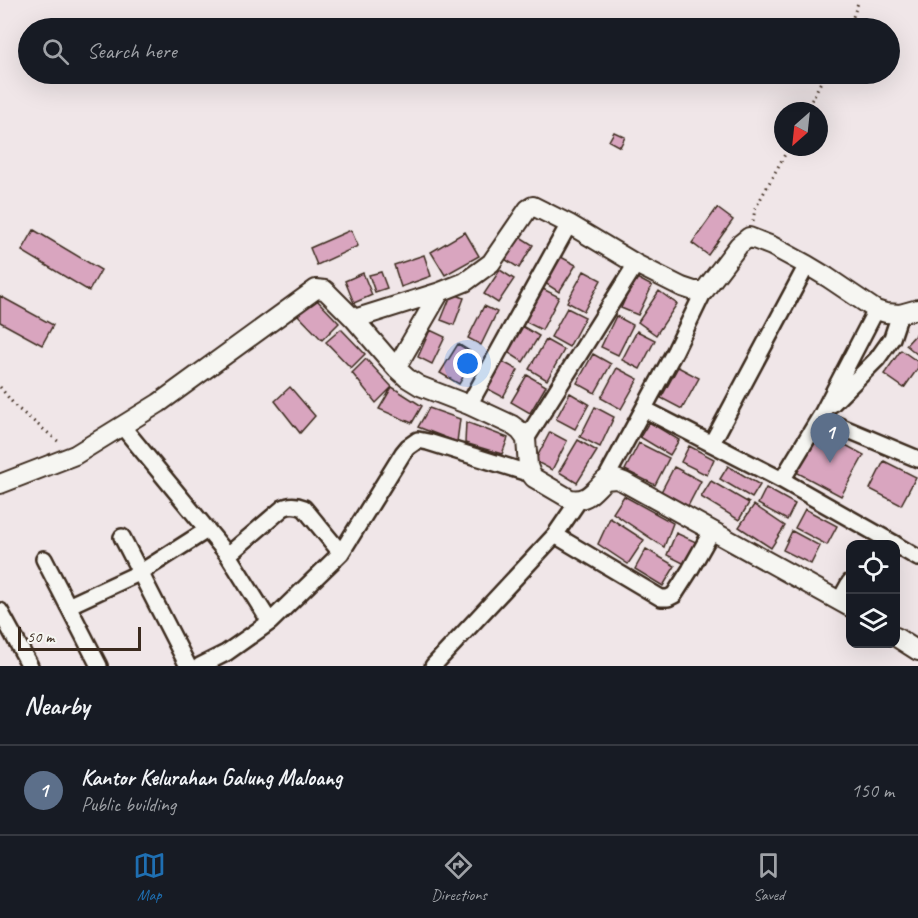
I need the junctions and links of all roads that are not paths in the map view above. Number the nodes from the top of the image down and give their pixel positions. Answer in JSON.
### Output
{"nodes":[{"id":1,"x":569,"y":224,"type":"junction"},
{"id":2,"x":636,"y":264,"type":"junction"},
{"id":3,"x":807,"y":265,"type":"junction"},
{"id":4,"x":704,"y":291,"type":"junction"},
{"id":5,"x":440,"y":292,"type":"junction"},
{"id":6,"x":918,"y":309,"type":"edge"},
{"id":7,"x":876,"y":310,"type":"junction"},
{"id":8,"x":900,"y":314,"type":"junction"},
{"id":9,"x":354,"y":319,"type":"junction"},
{"id":10,"x":396,"y":368,"type":"junction"},
{"id":11,"x":469,"y":405,"type":"junction"},
{"id":12,"x":644,"y":409,"type":"junction"},
{"id":13,"x":821,"y":416,"type":"junction"},
{"id":14,"x":122,"y":426,"type":"junction"},
{"id":15,"x":526,"y":439,"type":"junction"},
{"id":16,"x":712,"y":443,"type":"junction"},
{"id":17,"x":918,"y":459,"type":"edge"},
{"id":18,"x":531,"y":474,"type":"junction"},
{"id":19,"x":605,"y":480,"type":"junction"},
{"id":20,"x":782,"y":480,"type":"junction"},
{"id":21,"x":0,"y":484,"type":"edge"},
{"id":22,"x":579,"y":500,"type":"junction"},
{"id":23,"x":207,"y":530,"type":"junction"},
{"id":24,"x":712,"y":531,"type":"junction"},
{"id":25,"x":555,"y":535,"type":"junction"},
{"id":26,"x":122,"y":537,"type":"dead end"},
{"id":27,"x":876,"y":540,"type":"edge"},
{"id":28,"x":900,"y":548,"type":"edge"},
{"id":29,"x":341,"y":553,"type":"junction"},
{"id":30,"x":228,"y":555,"type":"junction"},
{"id":31,"x":918,"y":558,"type":"edge"},
{"id":32,"x":45,"y":559,"type":"dead end"},
{"id":33,"x":141,"y":572,"type":"junction"},
{"id":34,"x":845,"y":604,"type":"edge"},
{"id":35,"x":68,"y":606,"type":"junction"},
{"id":36,"x":0,"y":611,"type":"edge"},
{"id":37,"x":270,"y":622,"type":"junction"},
{"id":38,"x":900,"y":640,"type":"edge"},
{"id":39,"x":918,"y":651,"type":"edge"},
{"id":40,"x":30,"y":666,"type":"edge"},
{"id":41,"x":99,"y":666,"type":"edge"},
{"id":42,"x":188,"y":666,"type":"edge"},
{"id":43,"x":200,"y":666,"type":"edge"},
{"id":44,"x":433,"y":666,"type":"edge"}],
"edges":[{"from":1,"to":2,"type":"street"},
{"from":1,"to":5,"type":"street"},
{"from":1,"to":11,"type":"street"},
{"from":2,"to":4,"type":"street"},
{"from":2,"to":15,"type":"street"},
{"from":3,"to":4,"type":"street"},
{"from":3,"to":7,"type":"street"},
{"from":3,"to":16,"type":"street"},
{"from":4,"to":12,"type":"street"},
{"from":5,"to":9,"type":"street"},
{"from":5,"to":10,"type":"street"},
{"from":6,"to":8,"type":"street"},
{"from":7,"to":8,"type":"street"},
{"from":7,"to":13,"type":"street"},
{"from":8,"to":13,"type":"street"},
{"from":9,"to":10,"type":"street"},
{"from":9,"to":14,"type":"street"},
{"from":10,"to":11,"type":"street"},
{"from":11,"to":15,"type":"street"},
{"from":12,"to":16,"type":"street"},
{"from":12,"to":19,"type":"street"},
{"from":13,"to":17,"type":"street"},
{"from":13,"to":20,"type":"street"},
{"from":14,"to":21,"type":"street"},
{"from":14,"to":23,"type":"street"},
{"from":15,"to":18,"type":"street"},
{"from":16,"to":20,"type":"street"},
{"from":18,"to":22,"type":"street"},
{"from":18,"to":29,"type":"street"},
{"from":19,"to":22,"type":"street"},
{"from":19,"to":24,"type":"street"},
{"from":20,"to":27,"type":"street"},
{"from":22,"to":25,"type":"street"},
{"from":23,"to":30,"type":"street"},
{"from":23,"to":33,"type":"street"},
{"from":24,"to":25,"type":"street"},
{"from":24,"to":34,"type":"street"},
{"from":25,"to":44,"type":"street"},
{"from":26,"to":33,"type":"street"},
{"from":28,"to":31,"type":"street"},
{"from":29,"to":30,"type":"street"},
{"from":29,"to":37,"type":"street"},
{"from":30,"to":37,"type":"street"},
{"from":32,"to":35,"type":"street"},
{"from":33,"to":35,"type":"street"},
{"from":33,"to":42,"type":"street"},
{"from":35,"to":41,"type":"street"},
{"from":36,"to":40,"type":"street"},
{"from":37,"to":43,"type":"street"},
{"from":38,"to":39,"type":"street"}]}
